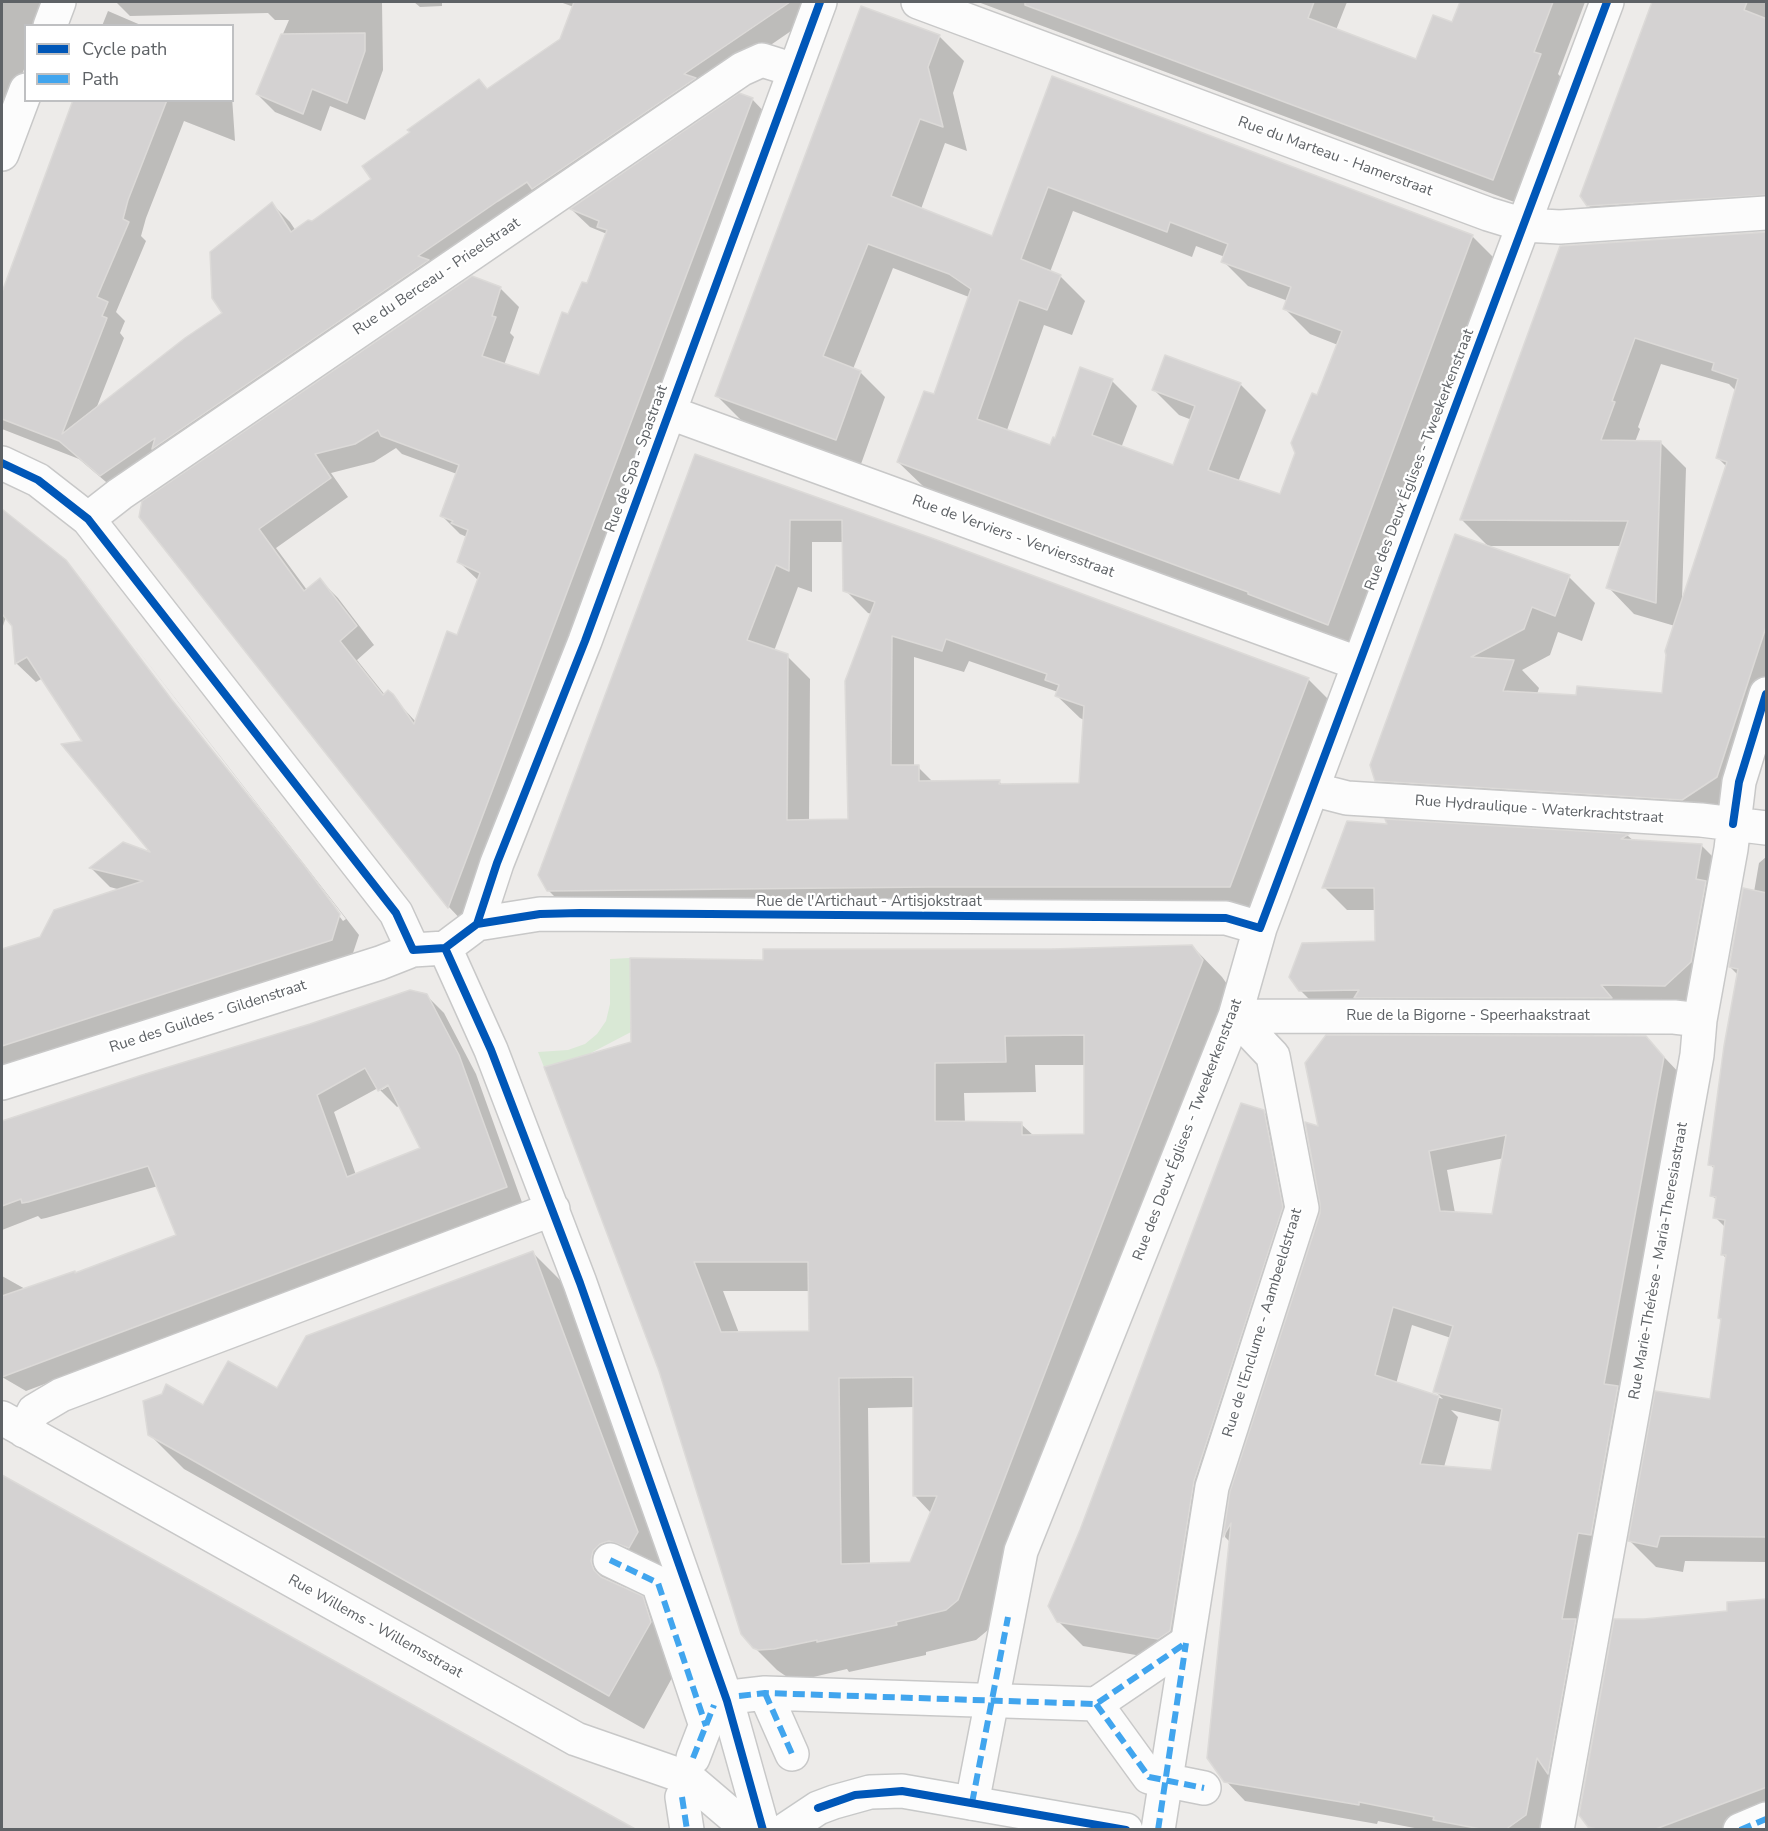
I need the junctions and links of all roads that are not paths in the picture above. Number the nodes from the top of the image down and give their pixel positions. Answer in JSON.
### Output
{"nodes":[{"id":1,"x":59,"y":2,"type":"edge"},
{"id":2,"x":820,"y":2,"type":"edge"},
{"id":3,"x":918,"y":2,"type":"edge"},
{"id":4,"x":1607,"y":2,"type":"edge"},
{"id":5,"x":51,"y":24,"type":"edge"},
{"id":6,"x":794,"y":70,"type":"junction"},
{"id":7,"x":24,"y":95,"type":"edge"},
{"id":8,"x":2,"y":154,"type":"edge"},
{"id":9,"x":1767,"y":213,"type":"edge"},
{"id":10,"x":1524,"y":225,"type":"junction"},
{"id":11,"x":669,"y":412,"type":"junction"},
{"id":12,"x":2,"y":463,"type":"edge"},
{"id":13,"x":88,"y":519,"type":"junction"},
{"id":14,"x":1357,"y":663,"type":"junction"},
{"id":15,"x":1767,"y":694,"type":"edge"},
{"id":16,"x":1312,"y":789,"type":"junction"},
{"id":17,"x":1733,"y":824,"type":"junction"},
{"id":18,"x":1767,"y":828,"type":"edge"},
{"id":19,"x":477,"y":924,"type":"junction"},
{"id":20,"x":1260,"y":928,"type":"junction"},
{"id":21,"x":445,"y":948,"type":"junction"},
{"id":22,"x":413,"y":950,"type":"junction"},
{"id":23,"x":1235,"y":1016,"type":"junction"},
{"id":24,"x":1700,"y":1020,"type":"junction"},
{"id":25,"x":2,"y":1083,"type":"edge"},
{"id":26,"x":552,"y":1209,"type":"junction"},
{"id":27,"x":13,"y":1424,"type":"edge"},
{"id":28,"x":610,"y":1560,"type":"dead end"},
{"id":29,"x":1186,"y":1643,"type":"junction"},
{"id":30,"x":992,"y":1701,"type":"junction"},
{"id":31,"x":730,"y":1704,"type":"junction"},
{"id":32,"x":1096,"y":1704,"type":"junction"},
{"id":33,"x":792,"y":1754,"type":"dead end"},
{"id":34,"x":693,"y":1758,"type":"dead end"},
{"id":35,"x":1165,"y":1780,"type":"junction"},
{"id":36,"x":1204,"y":1788,"type":"dead end"},
{"id":37,"x":682,"y":1797,"type":"dead end"},
{"id":38,"x":972,"y":1803,"type":"junction"},
{"id":39,"x":1767,"y":1819,"type":"edge"},
{"id":40,"x":687,"y":1830,"type":"edge"},
{"id":41,"x":749,"y":1830,"type":"edge"},
{"id":42,"x":763,"y":1830,"type":"edge"},
{"id":43,"x":785,"y":1830,"type":"edge"},
{"id":44,"x":1126,"y":1830,"type":"edge"},
{"id":45,"x":1158,"y":1830,"type":"edge"},
{"id":46,"x":1557,"y":1830,"type":"edge"},
{"id":47,"x":1740,"y":1830,"type":"edge"}],
"edges":[{"from":1,"to":5,"type":"street"},
{"from":2,"to":6,"type":"street","name":"Rue de Spa - Spastraat"},
{"from":3,"to":10,"type":"street","name":"Rue du Marteau - Hamerstraat"},
{"from":4,"to":10,"type":"street","name":"Rue des Deux Églises - Tweekerkenstraat"},
{"from":6,"to":11,"type":"street","name":"Rue de Spa - Spastraat"},
{"from":6,"to":13,"type":"street","name":"Rue du Berceau - Prieelstraat"},
{"from":7,"to":8,"type":"street"},
{"from":9,"to":10,"type":"street","name":"Rue du Marteau - Hamerstraat"},
{"from":10,"to":14,"type":"street","name":"Rue des Deux Églises - Tweekerkenstraat"},
{"from":11,"to":14,"type":"street","name":"Rue de Verviers - Verviersstraat"},
{"from":11,"to":19,"type":"street","name":"Rue de Spa - Spastraat"},
{"from":12,"to":13,"type":"street"},
{"from":13,"to":22,"type":"street"},
{"from":14,"to":16,"type":"street","name":"Rue des Deux Églises - Tweekerkenstraat"},
{"from":15,"to":17,"type":"street","name":"Rue Marie-Thérèse - Maria-Theresiastraat"},
{"from":16,"to":17,"type":"street","name":"Rue Hydraulique - Waterkrachtstraat"},
{"from":16,"to":20,"type":"street","name":"Rue des Deux Églises - Tweekerkenstraat"},
{"from":17,"to":18,"type":"street","name":"Rue Hydraulique - Waterkrachtstraat"},
{"from":17,"to":24,"type":"street","name":"Rue Marie-Thérèse - Maria-Theresiastraat"},
{"from":19,"to":20,"type":"street","name":"Rue de l'Artichaut - Artisjokstraat"},
{"from":19,"to":21,"type":"street"},
{"from":20,"to":23,"type":"street","name":"Rue des Deux Églises - Tweekerkenstraat"},
{"from":21,"to":22,"type":"street","name":"Rue des Guildes - Gildenstraat"},
{"from":21,"to":26,"type":"street"},
{"from":22,"to":25,"type":"street","name":"Rue des Guildes - Gildenstraat"},
{"from":23,"to":24,"type":"street","name":"Rue de la Bigorne - Speerhaakstraat"},
{"from":23,"to":29,"type":"street","name":"Rue de l'Enclume - Aambeeldstraat"},
{"from":23,"to":30,"type":"street","name":"Rue des Deux Églises - Tweekerkenstraat"},
{"from":24,"to":46,"type":"street","name":"Rue Marie-Thérèse - Maria-Theresiastraat"},
{"from":26,"to":27,"type":"street"},
{"from":26,"to":31,"type":"street"},
{"from":27,"to":41,"type":"street","name":"Rue Willems - Willemsstraat"},
{"from":28,"to":31,"type":"street"},
{"from":29,"to":32,"type":"street"},
{"from":29,"to":35,"type":"street","name":"Rue de l'Enclume - Aambeeldstraat"},
{"from":30,"to":31,"type":"street"},
{"from":30,"to":32,"type":"street"},
{"from":30,"to":38,"type":"street","name":"Rue des Deux Églises - Tweekerkenstraat"},
{"from":31,"to":33,"type":"street"},
{"from":31,"to":34,"type":"street"},
{"from":31,"to":42,"type":"street"},
{"from":32,"to":35,"type":"street"},
{"from":35,"to":36,"type":"street"},
{"from":35,"to":45,"type":"street","name":"Rue de l'Enclume - Aambeeldstraat"},
{"from":37,"to":40,"type":"street"},
{"from":38,"to":43,"type":"street"},
{"from":38,"to":44,"type":"street"},
{"from":39,"to":47,"type":"street"}]}
